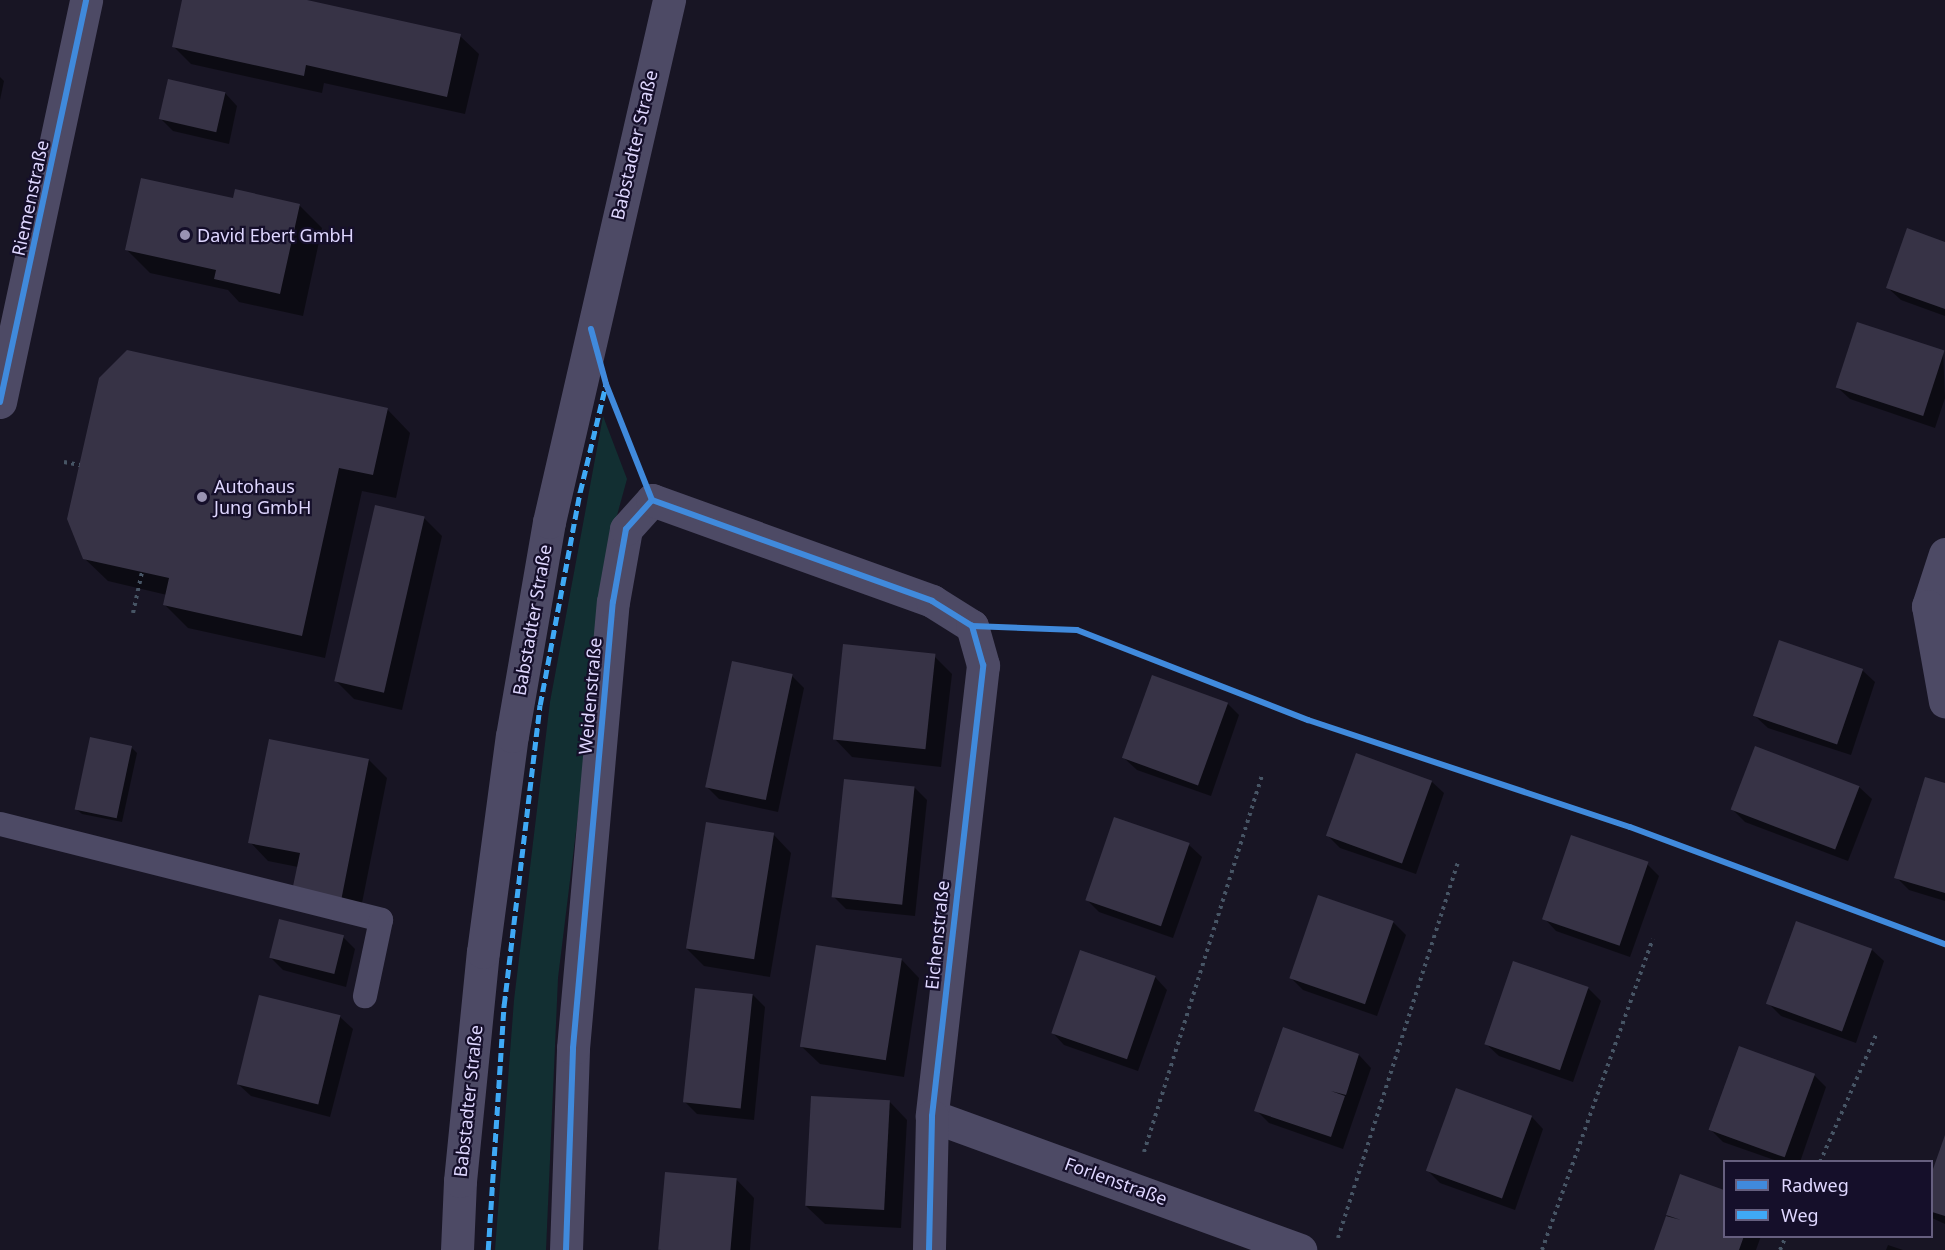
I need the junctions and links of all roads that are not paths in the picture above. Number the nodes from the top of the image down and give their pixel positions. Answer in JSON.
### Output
{"nodes":[{"id":1,"x":86,"y":0,"type":"edge"},
{"id":2,"x":669,"y":0,"type":"edge"},
{"id":3,"x":0,"y":398,"type":"edge"},
{"id":4,"x":1945,"y":554,"type":"edge"},
{"id":5,"x":972,"y":626,"type":"joint"},
{"id":6,"x":1945,"y":700,"type":"edge"},
{"id":7,"x":0,"y":824,"type":"edge"},
{"id":8,"x":365,"y":996,"type":"dead end"},
{"id":9,"x":932,"y":1116,"type":"junction"},
{"id":10,"x":457,"y":1250,"type":"edge"},
{"id":11,"x":566,"y":1250,"type":"edge"},
{"id":12,"x":929,"y":1250,"type":"edge"},
{"id":13,"x":1300,"y":1250,"type":"edge"}],
"edges":[{"from":1,"to":3,"type":"street","name":"Riemenstraße"},
{"from":2,"to":10,"type":"street","name":"Babstadter Straße"},
{"from":4,"to":6,"type":"street"},
{"from":5,"to":9,"type":"street","name":"Eichenstraße"},
{"from":5,"to":11,"type":"street","name":"Weidenstraße"},
{"from":7,"to":8,"type":"lane"},
{"from":9,"to":12,"type":"street","name":"Eichenstraße"},
{"from":9,"to":13,"type":"street","name":"Forlenstraße"}]}
